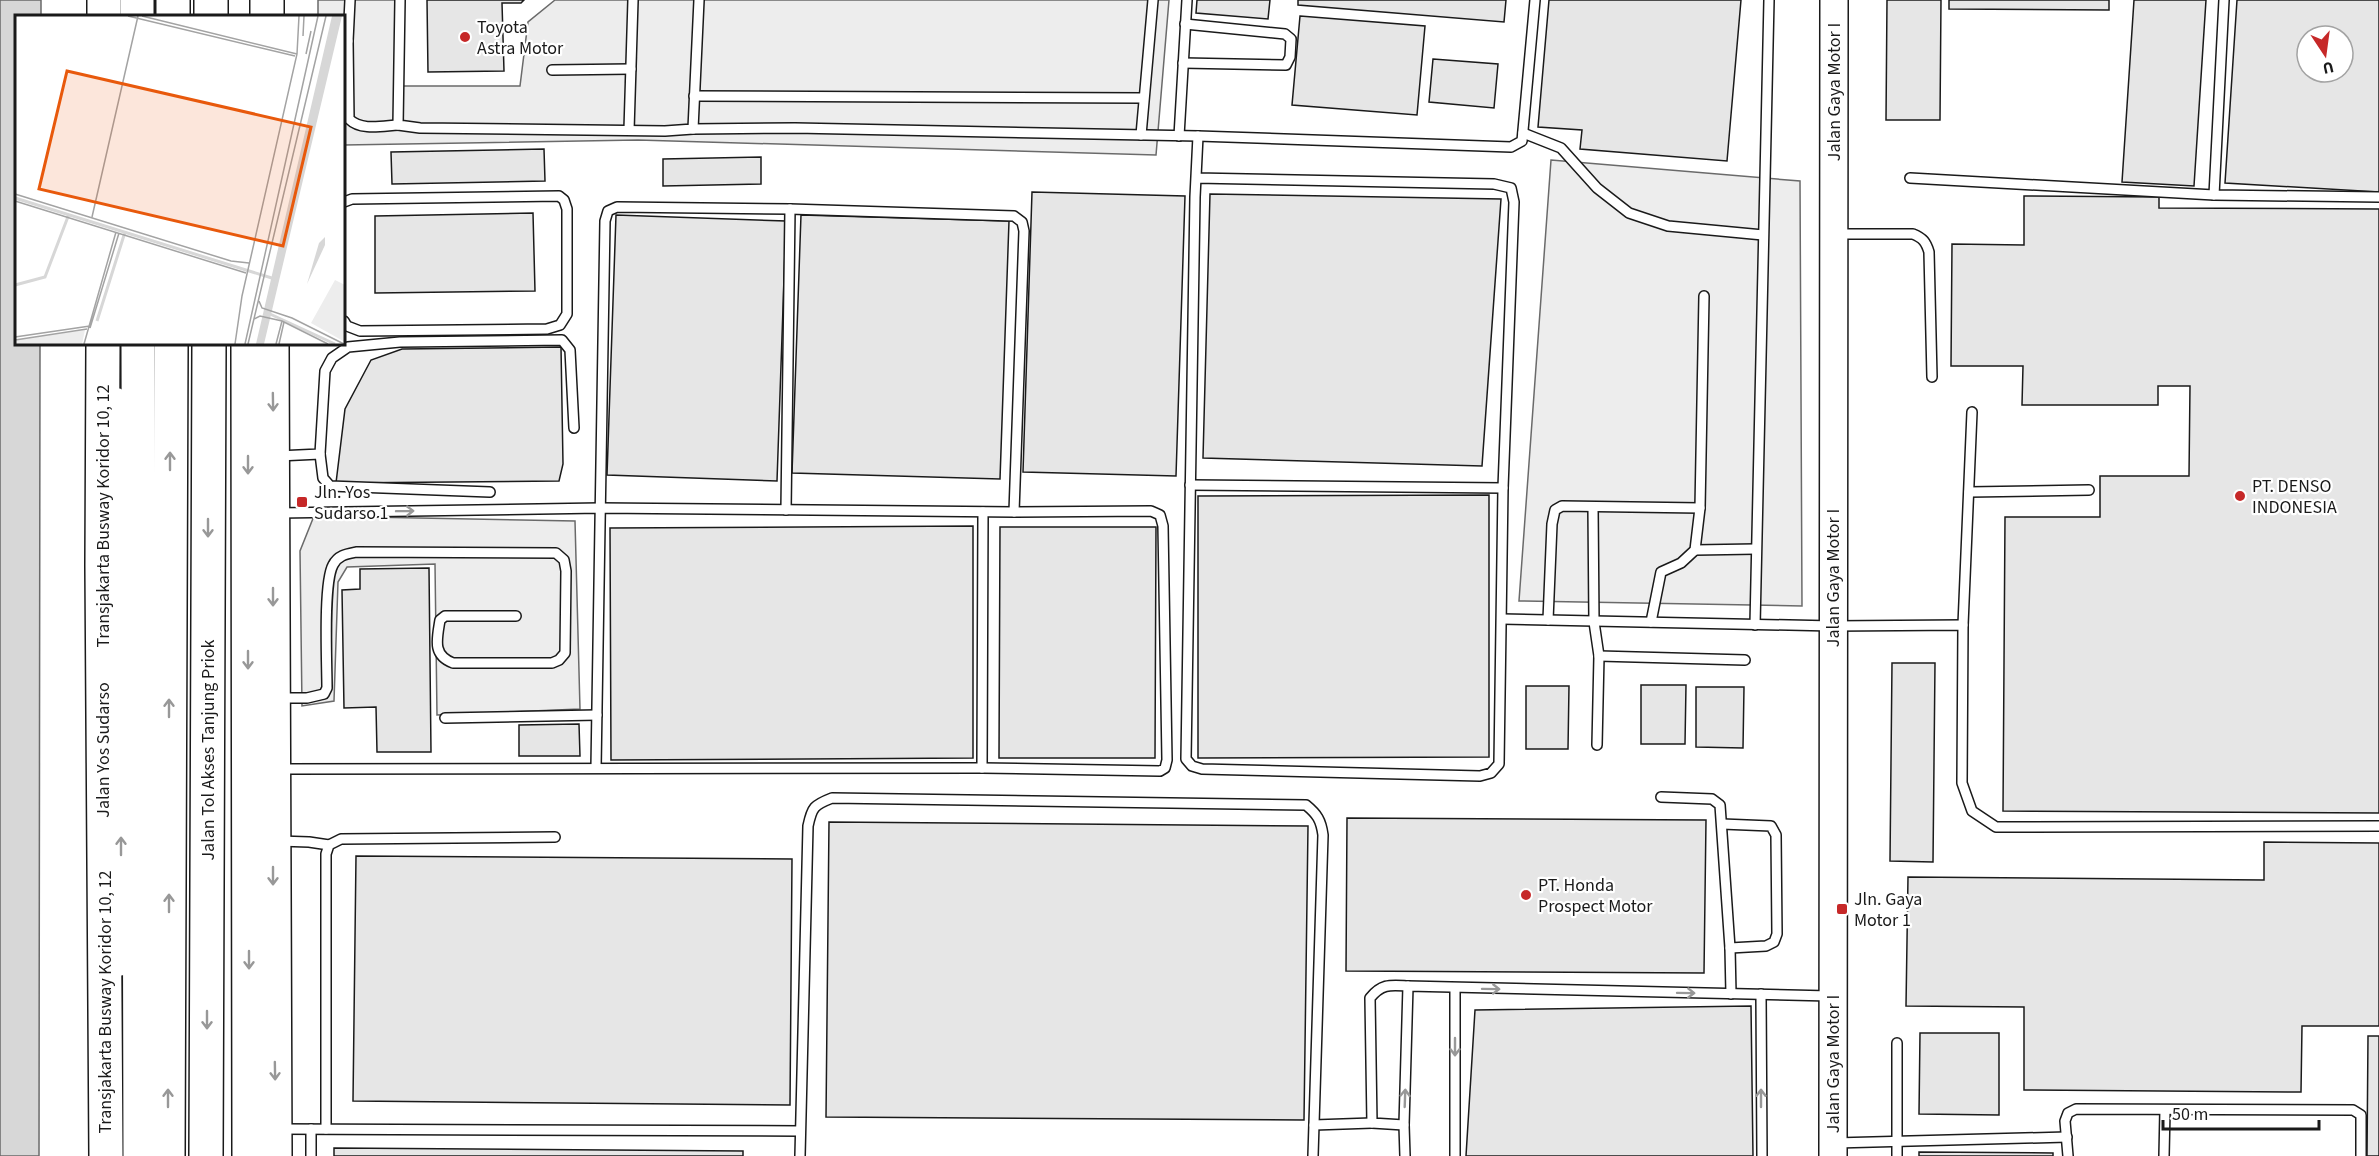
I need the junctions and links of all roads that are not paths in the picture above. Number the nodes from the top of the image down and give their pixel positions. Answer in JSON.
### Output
{"nodes":[{"id":1,"x":350,"y":0,"type":"edge"},
{"id":2,"x":400,"y":0,"type":"edge"},
{"id":3,"x":633,"y":0,"type":"edge"},
{"id":4,"x":699,"y":0,"type":"edge"},
{"id":5,"x":1153,"y":0,"type":"edge"},
{"id":6,"x":1187,"y":0,"type":"edge"},
{"id":7,"x":1536,"y":0,"type":"edge"},
{"id":8,"x":1769,"y":0,"type":"edge"},
{"id":9,"x":1834,"y":0,"type":"edge"},
{"id":10,"x":2224,"y":0,"type":"edge"},
{"id":11,"x":1185,"y":24,"type":"junction"},
{"id":12,"x":346,"y":41,"type":"edge"},
{"id":13,"x":1183,"y":63,"type":"junction"},
{"id":14,"x":631,"y":69,"type":"junction"},
{"id":15,"x":552,"y":70,"type":"dead end"},
{"id":16,"x":694,"y":96,"type":"junction"},
{"id":17,"x":1143,"y":98,"type":"junction"},
{"id":18,"x":398,"y":125,"type":"junction"},
{"id":19,"x":693,"y":129,"type":"junction"},
{"id":20,"x":629,"y":130,"type":"junction"},
{"id":21,"x":1523,"y":133,"type":"junction"},
{"id":22,"x":1141,"y":135,"type":"junction"},
{"id":23,"x":1179,"y":136,"type":"junction"},
{"id":24,"x":1198,"y":136,"type":"junction"},
{"id":25,"x":1196,"y":178,"type":"junction"},
{"id":26,"x":1910,"y":178,"type":"dead end"},
{"id":27,"x":2214,"y":195,"type":"junction"},
{"id":28,"x":2379,"y":197,"type":"edge"},
{"id":29,"x":345,"y":202,"type":"edge"},
{"id":30,"x":790,"y":209,"type":"junction"},
{"id":31,"x":1834,"y":234,"type":"junction"},
{"id":32,"x":1763,"y":235,"type":"junction"},
{"id":33,"x":1704,"y":296,"type":"dead end"},
{"id":34,"x":345,"y":322,"type":"edge"},
{"id":35,"x":103,"y":345,"type":"edge"},
{"id":36,"x":138,"y":345,"type":"edge"},
{"id":37,"x":171,"y":345,"type":"edge"},
{"id":38,"x":209,"y":345,"type":"edge"},
{"id":39,"x":248,"y":345,"type":"edge"},
{"id":40,"x":272,"y":345,"type":"edge"},
{"id":41,"x":1932,"y":377,"type":"dead end"},
{"id":42,"x":119,"y":379,"type":"dead end"},
{"id":43,"x":1972,"y":412,"type":"dead end"},
{"id":44,"x":574,"y":428,"type":"dead end"},
{"id":45,"x":320,"y":454,"type":"junction"},
{"id":46,"x":273,"y":456,"type":"junction"},
{"id":47,"x":1190,"y":485,"type":"junction"},
{"id":48,"x":1503,"y":488,"type":"junction"},
{"id":49,"x":2089,"y":490,"type":"dead end"},
{"id":50,"x":490,"y":492,"type":"dead end"},
{"id":51,"x":1969,"y":492,"type":"junction"},
{"id":52,"x":1593,"y":507,"type":"junction"},
{"id":53,"x":600,"y":508,"type":"junction"},
{"id":54,"x":1700,"y":508,"type":"junction"},
{"id":55,"x":786,"y":510,"type":"junction"},
{"id":56,"x":983,"y":512,"type":"junction"},
{"id":57,"x":1014,"y":512,"type":"junction"},
{"id":58,"x":273,"y":513,"type":"junction"},
{"id":59,"x":1756,"y":549,"type":"junction"},
{"id":60,"x":1695,"y":550,"type":"junction"},
{"id":61,"x":516,"y":616,"type":"dead end"},
{"id":62,"x":1502,"y":619,"type":"junction"},
{"id":63,"x":1548,"y":620,"type":"junction"},
{"id":64,"x":1594,"y":622,"type":"junction"},
{"id":65,"x":1651,"y":622,"type":"junction"},
{"id":66,"x":1755,"y":625,"type":"junction"},
{"id":67,"x":1963,"y":625,"type":"junction"},
{"id":68,"x":1833,"y":627,"type":"junction"},
{"id":69,"x":1599,"y":656,"type":"junction"},
{"id":70,"x":1745,"y":660,"type":"dead end"},
{"id":71,"x":273,"y":698,"type":"junction"},
{"id":72,"x":597,"y":715,"type":"junction"},
{"id":73,"x":445,"y":718,"type":"dead end"},
{"id":74,"x":1598,"y":745,"type":"dead end"},
{"id":75,"x":596,"y":768,"type":"junction"},
{"id":76,"x":982,"y":768,"type":"junction"},
{"id":77,"x":273,"y":769,"type":"junction"},
{"id":78,"x":1661,"y":797,"type":"dead end"},
{"id":79,"x":1722,"y":824,"type":"junction"},
{"id":80,"x":2379,"y":826,"type":"edge"},
{"id":81,"x":555,"y":837,"type":"dead end"},
{"id":82,"x":273,"y":841,"type":"junction"},
{"id":83,"x":329,"y":846,"type":"junction"},
{"id":84,"x":1730,"y":948,"type":"junction"},
{"id":85,"x":121,"y":982,"type":"dead end"},
{"id":86,"x":1408,"y":986,"type":"junction"},
{"id":87,"x":1455,"y":989,"type":"junction"},
{"id":88,"x":1731,"y":994,"type":"junction"},
{"id":89,"x":1761,"y":994,"type":"junction"},
{"id":90,"x":1833,"y":996,"type":"junction"},
{"id":91,"x":1897,"y":1043,"type":"dead end"},
{"id":92,"x":2165,"y":1110,"type":"junction"},
{"id":93,"x":1372,"y":1123,"type":"junction"},
{"id":94,"x":1314,"y":1125,"type":"junction"},
{"id":95,"x":1404,"y":1125,"type":"junction"},
{"id":96,"x":311,"y":1129,"type":"junction"},
{"id":97,"x":326,"y":1129,"type":"junction"},
{"id":98,"x":800,"y":1131,"type":"junction"},
{"id":99,"x":2067,"y":1137,"type":"junction"},
{"id":100,"x":1897,"y":1141,"type":"junction"},
{"id":101,"x":275,"y":1142,"type":"edge"},
{"id":102,"x":1833,"y":1149,"type":"edge"},
{"id":103,"x":106,"y":1156,"type":"edge"},
{"id":104,"x":140,"y":1156,"type":"edge"},
{"id":105,"x":168,"y":1156,"type":"edge"},
{"id":106,"x":206,"y":1156,"type":"edge"},
{"id":107,"x":249,"y":1156,"type":"edge"},
{"id":108,"x":311,"y":1156,"type":"edge"},
{"id":109,"x":800,"y":1156,"type":"edge"},
{"id":110,"x":1313,"y":1156,"type":"edge"},
{"id":111,"x":1405,"y":1156,"type":"edge"},
{"id":112,"x":1455,"y":1156,"type":"edge"},
{"id":113,"x":1762,"y":1156,"type":"edge"},
{"id":114,"x":1897,"y":1156,"type":"edge"},
{"id":115,"x":2068,"y":1156,"type":"edge"},
{"id":116,"x":2164,"y":1156,"type":"edge"},
{"id":117,"x":2361,"y":1156,"type":"edge"}],
"edges":[{"from":1,"to":12,"type":"lane"},
{"from":2,"to":18,"type":"lane"},
{"from":3,"to":14,"type":"lane"},
{"from":4,"to":16,"type":"lane"},
{"from":5,"to":17,"type":"lane"},
{"from":6,"to":11,"type":"lane"},
{"from":7,"to":21,"type":"lane"},
{"from":8,"to":32,"type":"lane"},
{"from":9,"to":31,"type":"street","name":"Jalan Gaya Motor I"},
{"from":10,"to":27,"type":"lane"},
{"from":11,"to":13,"type":"lane"},
{"from":11,"to":13,"type":"lane"},
{"from":12,"to":18,"type":"lane"},
{"from":13,"to":23,"type":"lane"},
{"from":14,"to":15,"type":"lane"},
{"from":14,"to":20,"type":"lane"},
{"from":16,"to":17,"type":"lane"},
{"from":16,"to":19,"type":"lane"},
{"from":17,"to":22,"type":"lane"},
{"from":18,"to":20,"type":"lane"},
{"from":19,"to":20,"type":"lane"},
{"from":19,"to":22,"type":"lane"},
{"from":21,"to":24,"type":"lane"},
{"from":21,"to":32,"type":"lane"},
{"from":22,"to":23,"type":"lane"},
{"from":23,"to":24,"type":"lane"},
{"from":24,"to":25,"type":"lane"},
{"from":25,"to":47,"type":"lane"},
{"from":25,"to":48,"type":"lane"},
{"from":26,"to":27,"type":"lane"},
{"from":27,"to":28,"type":"lane"},
{"from":29,"to":34,"type":"lane"},
{"from":30,"to":53,"type":"lane"},
{"from":30,"to":55,"type":"lane"},
{"from":30,"to":57,"type":"lane"},
{"from":31,"to":41,"type":"lane"},
{"from":31,"to":68,"type":"street","name":"Jalan Gaya Motor I"},
{"from":32,"to":59,"type":"lane"},
{"from":33,"to":54,"type":"lane"},
{"from":35,"to":103,"type":"highway","name":"Jalan Yos Sudarso"},
{"from":36,"to":104,"type":"highway"},
{"from":105,"to":37,"type":"highway","one_way":true},
{"from":38,"to":106,"type":"highway","name":"Jalan Tol Akses Tanjung Priok","one_way":true},
{"from":39,"to":107,"type":"highway","one_way":true},
{"from":40,"to":46,"type":"highway","one_way":true},
{"from":85,"to":42,"type":"lane","name":"Transjakarta Busway Koridor 10, 12","one_way":true},
{"from":43,"to":51,"type":"lane"},
{"from":44,"to":45,"type":"lane"},
{"from":45,"to":46,"type":"lane"},
{"from":45,"to":50,"type":"lane"},
{"from":46,"to":58,"type":"highway"},
{"from":47,"to":48,"type":"lane"},
{"from":47,"to":62,"type":"lane"},
{"from":48,"to":62,"type":"lane"},
{"from":49,"to":51,"type":"lane"},
{"from":51,"to":67,"type":"lane"},
{"from":52,"to":54,"type":"lane"},
{"from":52,"to":63,"type":"lane"},
{"from":52,"to":64,"type":"lane"},
{"from":53,"to":55,"type":"lane"},
{"from":58,"to":53,"type":"lane","one_way":true},
{"from":53,"to":72,"type":"lane"},
{"from":54,"to":60,"type":"lane"},
{"from":55,"to":56,"type":"lane"},
{"from":56,"to":57,"type":"lane"},
{"from":56,"to":76,"type":"lane"},
{"from":57,"to":76,"type":"lane"},
{"from":58,"to":71,"type":"highway","one_way":true},
{"from":59,"to":60,"type":"lane"},
{"from":59,"to":66,"type":"lane"},
{"from":60,"to":65,"type":"lane"},
{"from":61,"to":71,"type":"lane"},
{"from":62,"to":63,"type":"lane"},
{"from":63,"to":64,"type":"lane"},
{"from":64,"to":65,"type":"lane"},
{"from":64,"to":69,"type":"lane"},
{"from":65,"to":66,"type":"lane"},
{"from":66,"to":68,"type":"lane"},
{"from":67,"to":68,"type":"lane"},
{"from":67,"to":80,"type":"lane"},
{"from":68,"to":90,"type":"street","name":"Jalan Gaya Motor I"},
{"from":69,"to":70,"type":"lane"},
{"from":69,"to":74,"type":"lane"},
{"from":71,"to":77,"type":"highway"},
{"from":72,"to":73,"type":"lane"},
{"from":72,"to":75,"type":"lane"},
{"from":75,"to":76,"type":"lane"},
{"from":75,"to":77,"type":"lane"},
{"from":77,"to":82,"type":"highway"},
{"from":78,"to":79,"type":"lane"},
{"from":79,"to":84,"type":"lane"},
{"from":79,"to":84,"type":"lane"},
{"from":81,"to":83,"type":"lane"},
{"from":82,"to":83,"type":"lane"},
{"from":82,"to":101,"type":"highway","one_way":true},
{"from":83,"to":97,"type":"lane"},
{"from":84,"to":88,"type":"lane"},
{"from":86,"to":87,"type":"lane"},
{"from":86,"to":93,"type":"lane"},
{"from":95,"to":86,"type":"lane","one_way":true},
{"from":87,"to":88,"type":"lane","one_way":true},
{"from":87,"to":112,"type":"lane","one_way":true},
{"from":88,"to":89,"type":"lane"},
{"from":89,"to":90,"type":"lane"},
{"from":113,"to":89,"type":"lane","one_way":true},
{"from":90,"to":102,"type":"street","name":"Jalan Gaya Motor I"},
{"from":91,"to":100,"type":"lane"},
{"from":92,"to":99,"type":"lane"},
{"from":92,"to":116,"type":"lane"},
{"from":92,"to":117,"type":"lane"},
{"from":93,"to":94,"type":"lane"},
{"from":93,"to":95,"type":"lane"},
{"from":94,"to":98,"type":"lane"},
{"from":94,"to":110,"type":"lane"},
{"from":95,"to":111,"type":"lane"},
{"from":96,"to":97,"type":"lane"},
{"from":96,"to":101,"type":"lane"},
{"from":96,"to":108,"type":"lane"},
{"from":97,"to":98,"type":"lane"},
{"from":98,"to":109,"type":"lane"},
{"from":99,"to":100,"type":"lane"},
{"from":99,"to":115,"type":"lane"},
{"from":100,"to":102,"type":"lane"},
{"from":100,"to":114,"type":"lane"}]}
